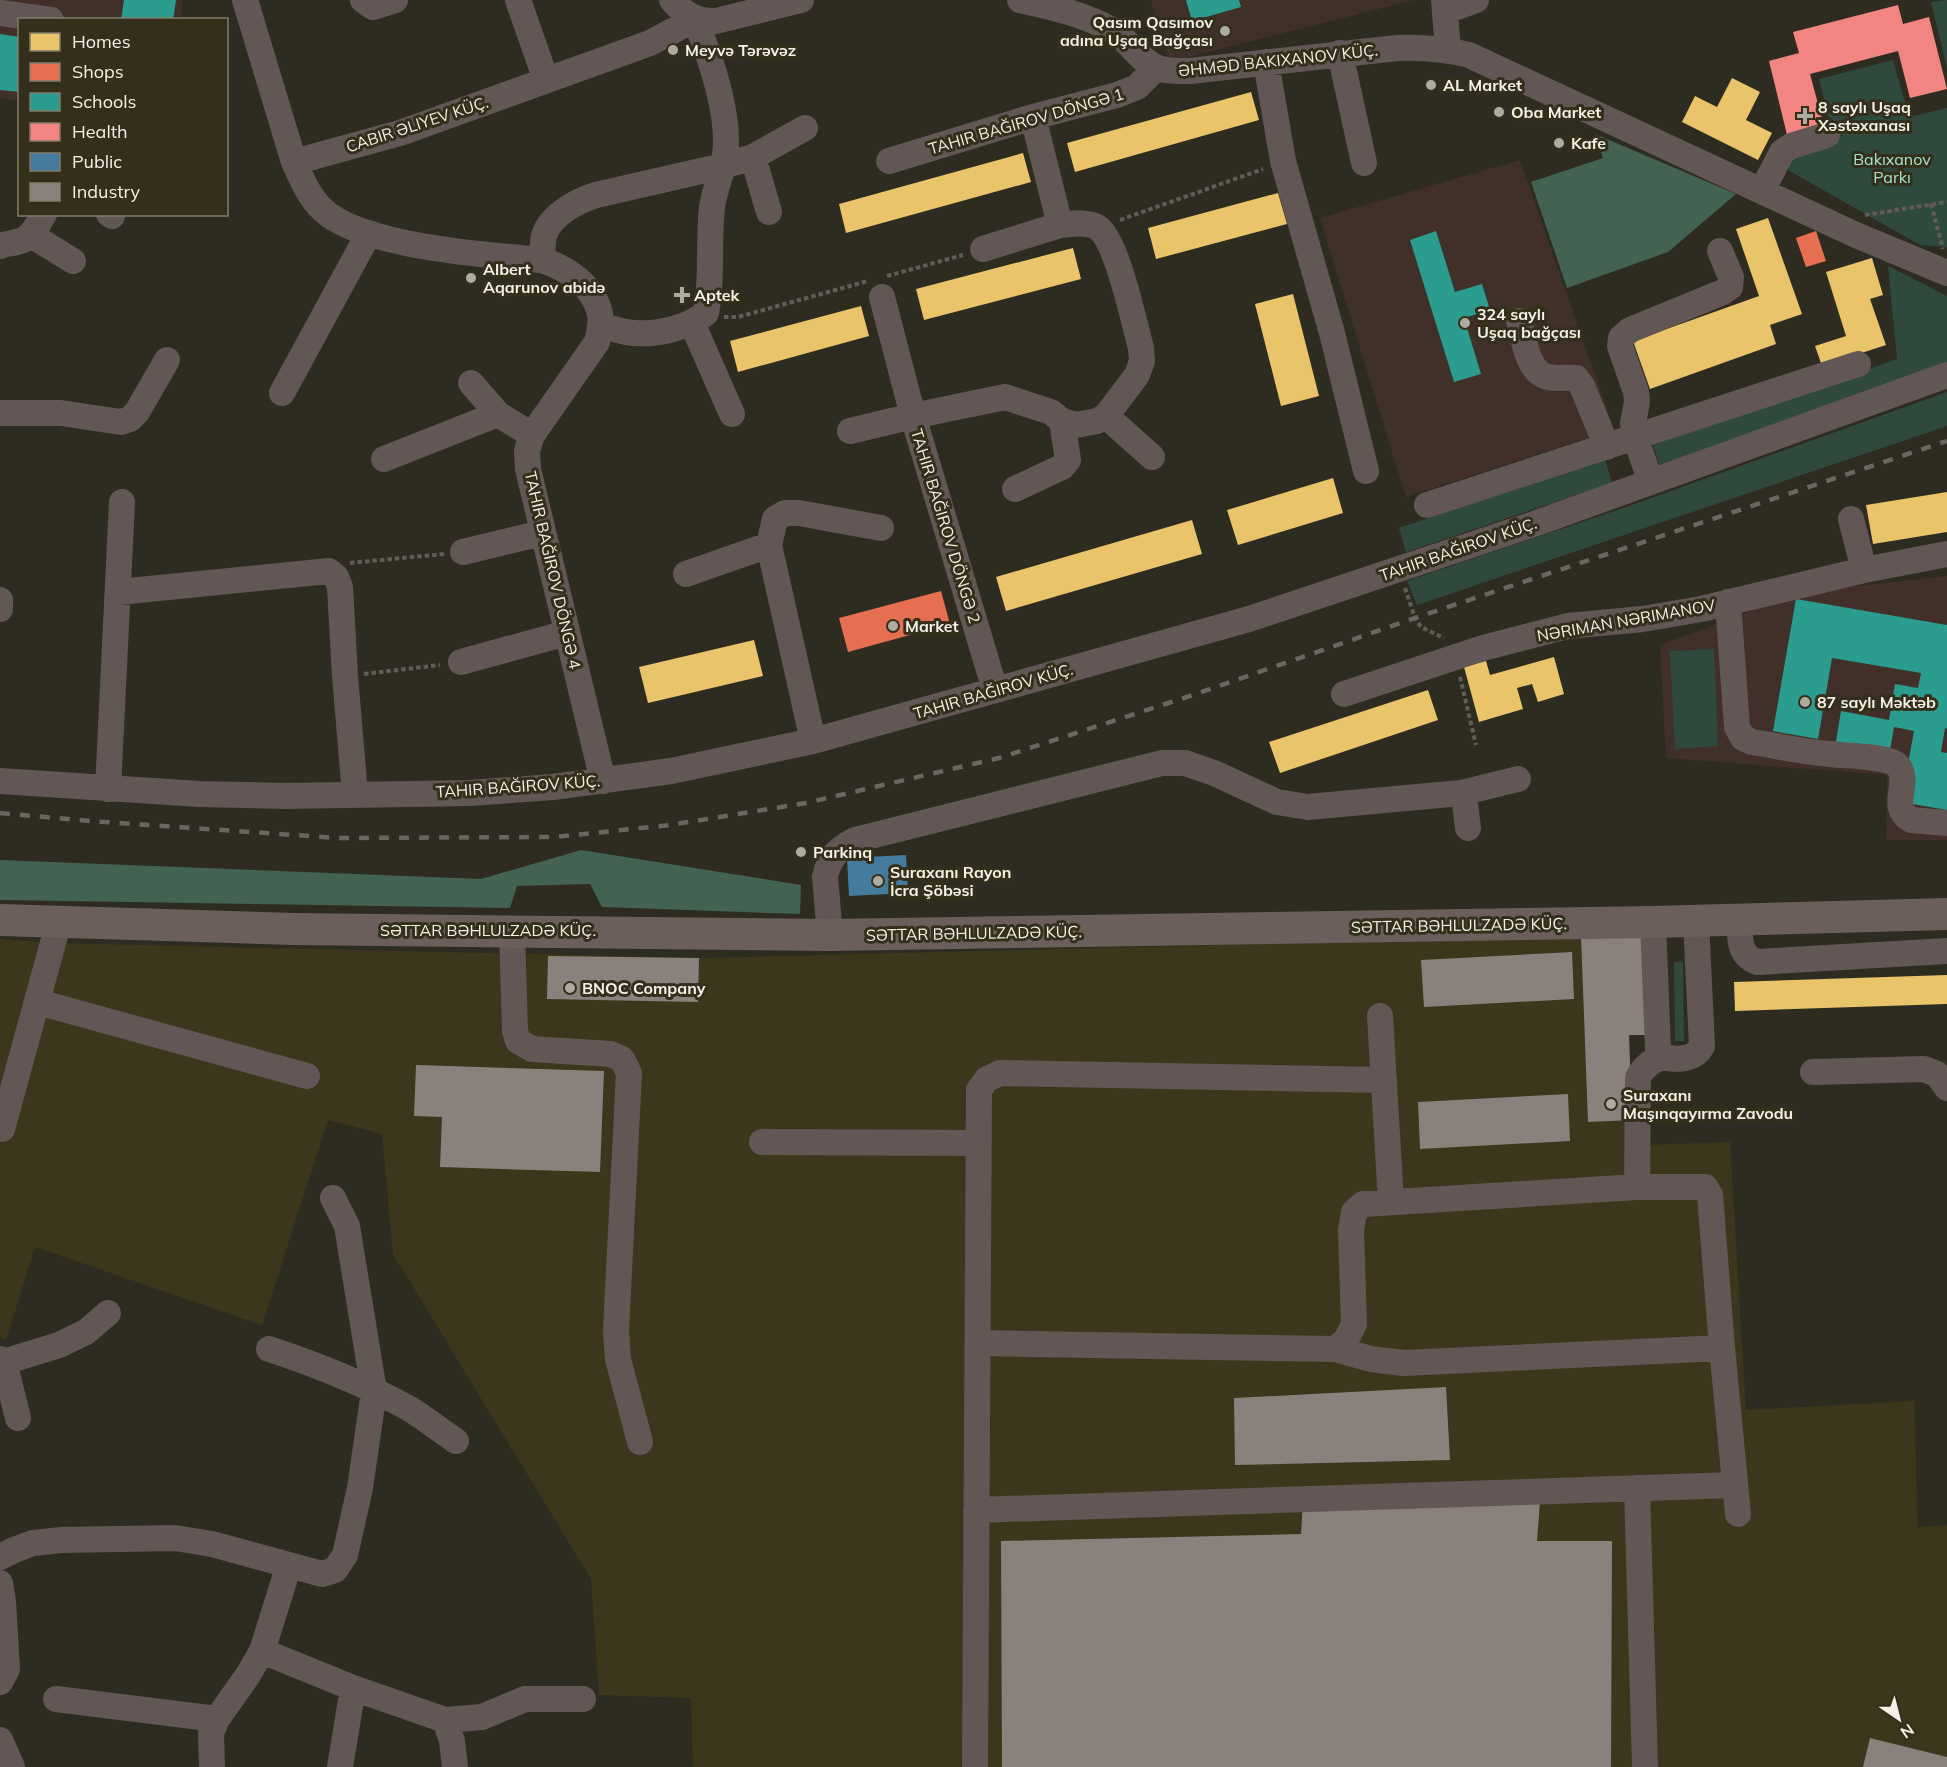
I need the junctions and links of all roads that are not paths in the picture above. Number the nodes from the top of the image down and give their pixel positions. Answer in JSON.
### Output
{"nodes":[{"id":1,"x":244,"y":0,"type":"edge"},
{"id":2,"x":363,"y":0,"type":"edge"},
{"id":3,"x":395,"y":0,"type":"edge"},
{"id":4,"x":518,"y":0,"type":"edge"},
{"id":5,"x":672,"y":0,"type":"edge"},
{"id":6,"x":794,"y":0,"type":"edge"},
{"id":7,"x":801,"y":0,"type":"edge"},
{"id":8,"x":1020,"y":0,"type":"edge"},
{"id":9,"x":1476,"y":0,"type":"edge"},
{"id":10,"x":1445,"y":5,"type":"edge"},
{"id":11,"x":0,"y":13,"type":"edge"},
{"id":12,"x":36,"y":18,"type":"edge"},
{"id":13,"x":695,"y":19,"type":"junction"},
{"id":14,"x":1448,"y":50,"type":"junction"},
{"id":15,"x":1340,"y":53,"type":"junction"},
{"id":16,"x":1266,"y":62,"type":"junction"},
{"id":17,"x":1156,"y":68,"type":"junction"},
{"id":18,"x":546,"y":80,"type":"junction"},
{"id":19,"x":1033,"y":117,"type":"junction"},
{"id":20,"x":805,"y":128,"type":"dead end"},
{"id":21,"x":1827,"y":135,"type":"dead end"},
{"id":22,"x":753,"y":157,"type":"junction"},
{"id":23,"x":889,"y":161,"type":"dead end"},
{"id":24,"x":294,"y":162,"type":"junction"},
{"id":25,"x":1364,"y":163,"type":"dead end"},
{"id":26,"x":723,"y":166,"type":"junction"},
{"id":27,"x":1761,"y":191,"type":"junction"},
{"id":28,"x":769,"y":212,"type":"dead end"},
{"id":29,"x":38,"y":224,"type":"edge"},
{"id":30,"x":1060,"y":225,"type":"junction"},
{"id":31,"x":369,"y":233,"type":"junction"},
{"id":32,"x":0,"y":246,"type":"edge"},
{"id":33,"x":983,"y":249,"type":"road end"},
{"id":34,"x":1720,"y":251,"type":"dead end"},
{"id":35,"x":542,"y":260,"type":"junction"},
{"id":36,"x":73,"y":261,"type":"dead end"},
{"id":37,"x":1946,"y":265,"type":"edge"},
{"id":38,"x":879,"y":284,"type":"road end"},
{"id":39,"x":699,"y":318,"type":"junction"},
{"id":40,"x":1519,"y":321,"type":"dead end"},
{"id":41,"x":601,"y":326,"type":"junction"},
{"id":42,"x":167,"y":360,"type":"dead end"},
{"id":43,"x":1858,"y":364,"type":"dead end"},
{"id":44,"x":1947,"y":375,"type":"edge"},
{"id":45,"x":471,"y":382,"type":"dead end"},
{"id":46,"x":282,"y":393,"type":"dead end"},
{"id":47,"x":0,"y":413,"type":"edge"},
{"id":48,"x":498,"y":414,"type":"junction"},
{"id":49,"x":732,"y":414,"type":"dead end"},
{"id":50,"x":913,"y":416,"type":"junction"},
{"id":51,"x":1106,"y":416,"type":"junction"},
{"id":52,"x":1062,"y":421,"type":"junction"},
{"id":53,"x":850,"y":431,"type":"dead end"},
{"id":54,"x":532,"y":435,"type":"junction"},
{"id":55,"x":1635,"y":437,"type":"junction"},
{"id":56,"x":1607,"y":447,"type":"junction"},
{"id":57,"x":1152,"y":457,"type":"dead end"},
{"id":58,"x":384,"y":459,"type":"dead end"},
{"id":59,"x":1366,"y":471,"type":"dead end"},
{"id":60,"x":1651,"y":482,"type":"junction"},
{"id":61,"x":1015,"y":489,"type":"dead end"},
{"id":62,"x":122,"y":502,"type":"dead end"},
{"id":63,"x":1427,"y":505,"type":"dead end"},
{"id":64,"x":1851,"y":519,"type":"dead end"},
{"id":65,"x":881,"y":528,"type":"dead end"},
{"id":66,"x":542,"y":533,"type":"junction"},
{"id":67,"x":769,"y":545,"type":"junction"},
{"id":68,"x":463,"y":552,"type":"road end"},
{"id":69,"x":1947,"y":554,"type":"edge"},
{"id":70,"x":1864,"y":570,"type":"junction"},
{"id":71,"x":686,"y":574,"type":"dead end"},
{"id":72,"x":119,"y":592,"type":"junction"},
{"id":73,"x":0,"y":600,"type":"edge"},
{"id":74,"x":1728,"y":602,"type":"junction"},
{"id":75,"x":0,"y":609,"type":"edge"},
{"id":76,"x":567,"y":633,"type":"junction"},
{"id":77,"x":461,"y":662,"type":"road end"},
{"id":78,"x":994,"y":690,"type":"junction"},
{"id":79,"x":1344,"y":694,"type":"dead end"},
{"id":80,"x":813,"y":741,"type":"junction"},
{"id":81,"x":1518,"y":779,"type":"dead end"},
{"id":82,"x":0,"y":781,"type":"edge"},
{"id":83,"x":603,"y":781,"type":"junction"},
{"id":84,"x":108,"y":789,"type":"junction"},
{"id":85,"x":1461,"y":793,"type":"junction"},
{"id":86,"x":355,"y":794,"type":"junction"},
{"id":87,"x":1947,"y":823,"type":"edge"},
{"id":88,"x":1468,"y":828,"type":"dead end"},
{"id":89,"x":1947,"y":914,"type":"edge"},
{"id":90,"x":0,"y":920,"type":"edge"},
{"id":91,"x":1739,"y":920,"type":"junction"},
{"id":92,"x":58,"y":921,"type":"junction"},
{"id":93,"x":1696,"y":921,"type":"junction"},
{"id":94,"x":1653,"y":922,"type":"junction"},
{"id":95,"x":512,"y":930,"type":"junction"},
{"id":96,"x":830,"y":935,"type":"junction"},
{"id":97,"x":1947,"y":951,"type":"edge"},
{"id":98,"x":38,"y":1002,"type":"junction"},
{"id":99,"x":1380,"y":1016,"type":"dead end"},
{"id":100,"x":1662,"y":1056,"type":"junction"},
{"id":101,"x":1813,"y":1072,"type":"dead end"},
{"id":102,"x":307,"y":1076,"type":"dead end"},
{"id":103,"x":1384,"y":1080,"type":"junction"},
{"id":104,"x":1947,"y":1088,"type":"edge"},
{"id":105,"x":2,"y":1129,"type":"dead end"},
{"id":106,"x":762,"y":1142,"type":"dead end"},
{"id":107,"x":979,"y":1143,"type":"junction"},
{"id":108,"x":1637,"y":1187,"type":"junction"},
{"id":109,"x":333,"y":1198,"type":"dead end"},
{"id":110,"x":1391,"y":1202,"type":"junction"},
{"id":111,"x":108,"y":1313,"type":"dead end"},
{"id":112,"x":978,"y":1343,"type":"junction"},
{"id":113,"x":1722,"y":1348,"type":"junction"},
{"id":114,"x":269,"y":1349,"type":"dead end"},
{"id":115,"x":1335,"y":1349,"type":"junction"},
{"id":116,"x":2,"y":1361,"type":"edge"},
{"id":117,"x":374,"y":1391,"type":"junction"},
{"id":118,"x":18,"y":1418,"type":"dead end"},
{"id":119,"x":456,"y":1441,"type":"dead end"},
{"id":120,"x":640,"y":1442,"type":"dead end"},
{"id":121,"x":1735,"y":1485,"type":"junction"},
{"id":122,"x":1637,"y":1488,"type":"junction"},
{"id":123,"x":976,"y":1510,"type":"junction"},
{"id":124,"x":1738,"y":1514,"type":"dead end"},
{"id":125,"x":0,"y":1557,"type":"edge"},
{"id":126,"x":289,"y":1565,"type":"junction"},
{"id":127,"x":0,"y":1583,"type":"edge"},
{"id":128,"x":262,"y":1651,"type":"junction"},
{"id":129,"x":0,"y":1682,"type":"edge"},
{"id":130,"x":353,"y":1688,"type":"junction"},
{"id":131,"x":56,"y":1699,"type":"dead end"},
{"id":132,"x":583,"y":1699,"type":"dead end"},
{"id":133,"x":217,"y":1719,"type":"junction"},
{"id":134,"x":445,"y":1720,"type":"junction"},
{"id":135,"x":0,"y":1740,"type":"edge"},
{"id":136,"x":12,"y":1767,"type":"edge"},
{"id":137,"x":212,"y":1767,"type":"edge"},
{"id":138,"x":340,"y":1767,"type":"edge"},
{"id":139,"x":455,"y":1767,"type":"edge"},
{"id":140,"x":975,"y":1767,"type":"edge"},
{"id":141,"x":1645,"y":1767,"type":"edge"}],
"edges":[{"from":1,"to":24,"type":"street"},
{"from":2,"to":3,"type":"street"},
{"from":4,"to":18,"type":"street"},
{"from":5,"to":13,"type":"street"},
{"from":6,"to":7,"type":"street"},
{"from":6,"to":13,"type":"street"},
{"from":8,"to":17,"type":"street"},
{"from":9,"to":10,"type":"street"},
{"from":10,"to":14,"type":"street"},
{"from":11,"to":12,"type":"street"},
{"from":13,"to":18,"type":"street","name":"CABIR ƏLIYEV KÜÇ."},
{"from":13,"to":26,"type":"street"},
{"from":14,"to":15,"type":"street"},
{"from":14,"to":27,"type":"street"},
{"from":15,"to":16,"type":"street"},
{"from":15,"to":25,"type":"street"},
{"from":16,"to":17,"type":"street"},
{"from":16,"to":59,"type":"street"},
{"from":17,"to":19,"type":"street"},
{"from":18,"to":24,"type":"street","name":"CABIR ƏLIYEV KÜÇ."},
{"from":19,"to":23,"type":"street"},
{"from":19,"to":30,"type":"street"},
{"from":20,"to":22,"type":"street"},
{"from":21,"to":27,"type":"street"},
{"from":22,"to":26,"type":"street"},
{"from":22,"to":28,"type":"street"},
{"from":24,"to":31,"type":"street"},
{"from":26,"to":35,"type":"street"},
{"from":26,"to":39,"type":"street"},
{"from":27,"to":37,"type":"street"},
{"from":29,"to":32,"type":"street"},
{"from":29,"to":36,"type":"street"},
{"from":30,"to":33,"type":"street"},
{"from":30,"to":51,"type":"street"},
{"from":31,"to":35,"type":"street"},
{"from":31,"to":46,"type":"street"},
{"from":34,"to":55,"type":"street"},
{"from":35,"to":41,"type":"street"},
{"from":38,"to":50,"type":"street"},
{"from":39,"to":41,"type":"street"},
{"from":39,"to":49,"type":"street"},
{"from":40,"to":56,"type":"street"},
{"from":41,"to":54,"type":"street"},
{"from":42,"to":47,"type":"street"},
{"from":43,"to":55,"type":"street"},
{"from":44,"to":60,"type":"street"},
{"from":45,"to":48,"type":"street"},
{"from":48,"to":54,"type":"street"},
{"from":48,"to":58,"type":"street"},
{"from":50,"to":52,"type":"street"},
{"from":50,"to":53,"type":"street"},
{"from":50,"to":78,"type":"street"},
{"from":51,"to":52,"type":"street"},
{"from":51,"to":57,"type":"street"},
{"from":52,"to":61,"type":"street"},
{"from":54,"to":66,"type":"street"},
{"from":55,"to":56,"type":"street"},
{"from":55,"to":60,"type":"street"},
{"from":56,"to":63,"type":"street"},
{"from":60,"to":78,"type":"street"},
{"from":62,"to":72,"type":"street"},
{"from":64,"to":70,"type":"street"},
{"from":65,"to":67,"type":"street"},
{"from":66,"to":68,"type":"street"},
{"from":66,"to":76,"type":"street"},
{"from":67,"to":71,"type":"street"},
{"from":67,"to":80,"type":"street"},
{"from":69,"to":70,"type":"street","name":"NƏRIMAN NƏRIMANOV"},
{"from":70,"to":74,"type":"street","name":"NƏRIMAN NƏRIMANOV"},
{"from":72,"to":84,"type":"street"},
{"from":72,"to":86,"type":"street"},
{"from":73,"to":75,"type":"street"},
{"from":74,"to":79,"type":"street","name":"NƏRIMAN NƏRIMANOV"},
{"from":74,"to":87,"type":"street"},
{"from":76,"to":77,"type":"street"},
{"from":76,"to":83,"type":"street"},
{"from":78,"to":80,"type":"street"},
{"from":80,"to":83,"type":"street"},
{"from":81,"to":85,"type":"street"},
{"from":82,"to":84,"type":"street"},
{"from":83,"to":86,"type":"street"},
{"from":84,"to":86,"type":"street"},
{"from":85,"to":88,"type":"street"},
{"from":85,"to":96,"type":"street"},
{"from":89,"to":91,"type":"main road","name":"SƏTTAR BƏHLULZADƏ KÜÇ."},
{"from":90,"to":92,"type":"main road","name":"SƏTTAR BƏHLULZADƏ KÜÇ."},
{"from":91,"to":93,"type":"main road","name":"SƏTTAR BƏHLULZADƏ KÜÇ."},
{"from":91,"to":97,"type":"street"},
{"from":92,"to":95,"type":"main road","name":"SƏTTAR BƏHLULZADƏ KÜÇ."},
{"from":92,"to":98,"type":"street"},
{"from":93,"to":94,"type":"main road","name":"SƏTTAR BƏHLULZADƏ KÜÇ."},
{"from":93,"to":100,"type":"street"},
{"from":94,"to":96,"type":"main road","name":"SƏTTAR BƏHLULZADƏ KÜÇ."},
{"from":94,"to":100,"type":"street"},
{"from":95,"to":96,"type":"main road","name":"SƏTTAR BƏHLULZADƏ KÜÇ."},
{"from":95,"to":120,"type":"street"},
{"from":98,"to":102,"type":"street"},
{"from":98,"to":105,"type":"street"},
{"from":99,"to":103,"type":"street"},
{"from":100,"to":108,"type":"street"},
{"from":101,"to":104,"type":"street"},
{"from":103,"to":107,"type":"street"},
{"from":103,"to":110,"type":"street"},
{"from":106,"to":107,"type":"street"},
{"from":107,"to":112,"type":"street"},
{"from":108,"to":110,"type":"street"},
{"from":108,"to":113,"type":"street"},
{"from":109,"to":117,"type":"street"},
{"from":110,"to":115,"type":"street"},
{"from":111,"to":116,"type":"street"},
{"from":112,"to":115,"type":"street"},
{"from":112,"to":123,"type":"street"},
{"from":113,"to":115,"type":"street"},
{"from":113,"to":121,"type":"street"},
{"from":114,"to":117,"type":"street"},
{"from":116,"to":118,"type":"street"},
{"from":117,"to":119,"type":"street"},
{"from":117,"to":126,"type":"street"},
{"from":121,"to":122,"type":"street"},
{"from":121,"to":124,"type":"street"},
{"from":122,"to":123,"type":"street"},
{"from":122,"to":141,"type":"street"},
{"from":123,"to":140,"type":"street"},
{"from":125,"to":126,"type":"street"},
{"from":126,"to":128,"type":"street"},
{"from":127,"to":129,"type":"street"},
{"from":128,"to":130,"type":"street"},
{"from":128,"to":133,"type":"street"},
{"from":130,"to":134,"type":"street"},
{"from":130,"to":138,"type":"street"},
{"from":131,"to":133,"type":"street"},
{"from":132,"to":134,"type":"street"},
{"from":133,"to":137,"type":"street"},
{"from":134,"to":139,"type":"street"},
{"from":135,"to":136,"type":"street"}]}
